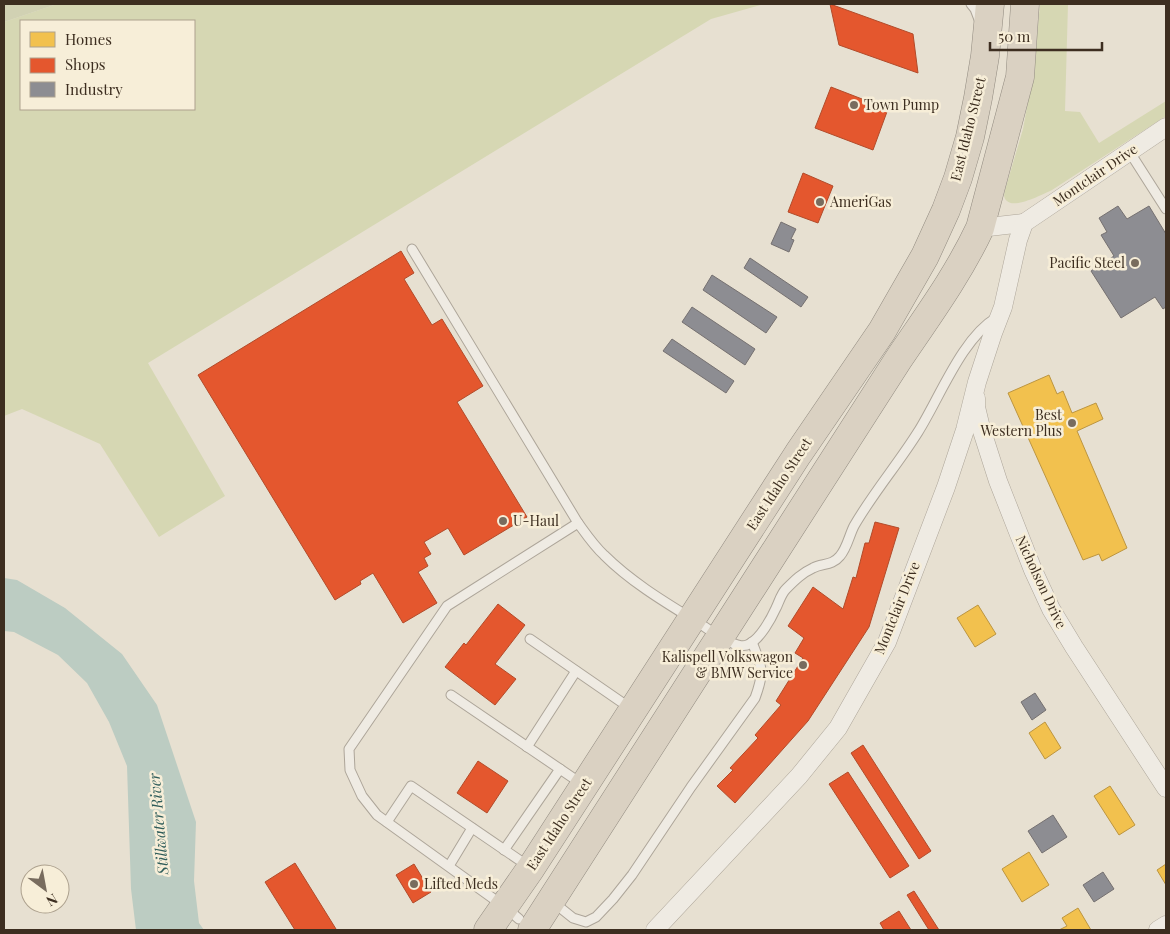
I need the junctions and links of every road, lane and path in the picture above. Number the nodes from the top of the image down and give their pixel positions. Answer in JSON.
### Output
{"nodes":[{"id":1,"x":971,"y":4,"type":"edge"},
{"id":2,"x":990,"y":4,"type":"edge"},
{"id":3,"x":1025,"y":4,"type":"edge"},
{"id":4,"x":986,"y":45,"type":"junction"},
{"id":5,"x":1166,"y":127,"type":"edge"},
{"id":6,"x":1129,"y":151,"type":"junction"},
{"id":7,"x":1166,"y":209,"type":"edge"},
{"id":8,"x":1024,"y":223,"type":"junction"},
{"id":9,"x":980,"y":228,"type":"junction"},
{"id":10,"x":412,"y":250,"type":"dead end"},
{"id":11,"x":1000,"y":315,"type":"junction"},
{"id":12,"x":977,"y":382,"type":"junction"},
{"id":13,"x":578,"y":523,"type":"junction"},
{"id":14,"x":691,"y":618,"type":"junction"},
{"id":15,"x":720,"y":637,"type":"junction"},
{"id":16,"x":530,"y":639,"type":"dead end"},
{"id":17,"x":752,"y":642,"type":"junction"},
{"id":18,"x":576,"y":671,"type":"junction"},
{"id":19,"x":451,"y":695,"type":"dead end"},
{"id":20,"x":633,"y":709,"type":"junction"},
{"id":21,"x":527,"y":747,"type":"junction"},
{"id":22,"x":560,"y":769,"type":"junction"},
{"id":23,"x":584,"y":785,"type":"junction"},
{"id":24,"x":1166,"y":788,"type":"edge"},
{"id":25,"x":387,"y":822,"type":"junction"},
{"id":26,"x":472,"y":828,"type":"junction"},
{"id":27,"x":590,"y":841,"type":"junction"},
{"id":28,"x":504,"y":850,"type":"junction"},
{"id":29,"x":449,"y":866,"type":"junction"},
{"id":30,"x":531,"y":868,"type":"junction"},
{"id":31,"x":551,"y":901,"type":"junction"},
{"id":32,"x":518,"y":923,"type":"edge"},
{"id":33,"x":1166,"y":925,"type":"edge"},
{"id":34,"x":488,"y":930,"type":"edge"},
{"id":35,"x":655,"y":930,"type":"edge"},
{"id":36,"x":1158,"y":930,"type":"edge"}],
"edges":[{"from":1,"to":4,"type":"lane"},
{"from":2,"to":4,"type":"highway","name":"East Idaho Street"},
{"from":3,"to":9,"type":"highway","name":"East Idaho Street"},
{"from":4,"to":14,"type":"highway","name":"East Idaho Street"},
{"from":5,"to":6,"type":"street","name":"Montclair Drive"},
{"from":6,"to":7,"type":"lane"},
{"from":6,"to":8,"type":"street","name":"Montclair Drive"},
{"from":8,"to":9,"type":"street","name":"Montclair Drive"},
{"from":8,"to":11,"type":"street","name":"Montclair Drive"},
{"from":9,"to":15,"type":"highway","name":"East Idaho Street"},
{"from":10,"to":13,"type":"lane"},
{"from":11,"to":12,"type":"street","name":"Montclair Drive"},
{"from":11,"to":17,"type":"lane"},
{"from":12,"to":24,"type":"street","name":"Nicholson Drive"},
{"from":12,"to":35,"type":"street","name":"Montclair Drive"},
{"from":13,"to":14,"type":"lane"},
{"from":13,"to":25,"type":"lane"},
{"from":14,"to":15,"type":"lane"},
{"from":14,"to":20,"type":"highway","name":"East Idaho Street"},
{"from":14,"to":27,"type":"highway"},
{"from":15,"to":17,"type":"lane"},
{"from":15,"to":27,"type":"highway","name":"East Idaho Street"},
{"from":16,"to":18,"type":"lane"},
{"from":17,"to":31,"type":"lane"},
{"from":18,"to":20,"type":"lane"},
{"from":18,"to":21,"type":"lane"},
{"from":19,"to":21,"type":"lane"},
{"from":20,"to":23,"type":"highway","name":"East Idaho Street"},
{"from":21,"to":22,"type":"lane"},
{"from":22,"to":23,"type":"lane"},
{"from":22,"to":28,"type":"lane"},
{"from":23,"to":30,"type":"highway","name":"East Idaho Street"},
{"from":25,"to":26,"type":"lane"},
{"from":25,"to":29,"type":"lane"},
{"from":26,"to":28,"type":"lane"},
{"from":26,"to":29,"type":"lane"},
{"from":27,"to":31,"type":"highway","name":"East Idaho Street"},
{"from":28,"to":30,"type":"lane"},
{"from":29,"to":32,"type":"lane"},
{"from":30,"to":32,"type":"highway","name":"East Idaho Street"},
{"from":31,"to":32,"type":"highway","name":"East Idaho Street"},
{"from":32,"to":34,"type":"highway","name":"East Idaho Street"},
{"from":33,"to":36,"type":"street"}]}
